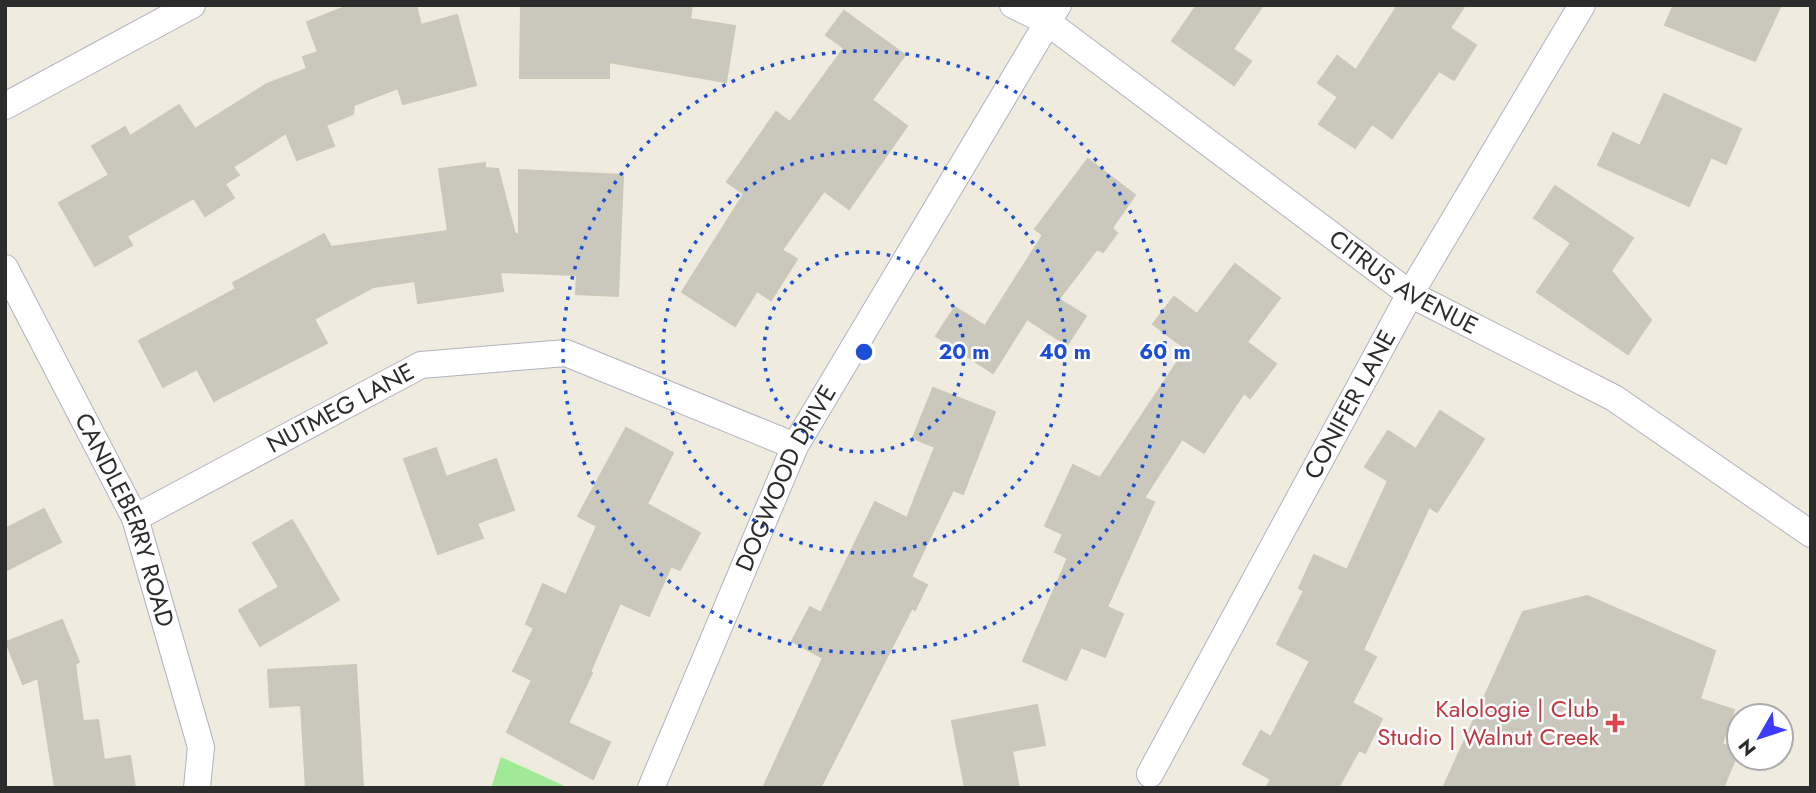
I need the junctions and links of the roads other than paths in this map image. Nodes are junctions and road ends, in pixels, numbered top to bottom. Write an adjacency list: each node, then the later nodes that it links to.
1 (192, 5): 5 (street)
2 (1013, 5): 4 (street, CITRUS AVENUE)
3 (1581, 5): 7 (street, CONIFER LANE)
4 (1052, 13): 7 (street, CITRUS AVENUE); 8 (street, DOGWOOD DRIVE)
5 (5, 106)
6 (5, 268): 9 (street, CANDLEBERRY ROAD)
7 (1410, 294): 10 (street, CITRUS AVENUE); 11 (street, CONIFER LANE)
8 (795, 446): 9 (street, NUTMEG LANE); 13 (street, DOGWOOD DRIVE)
9 (135, 518): 12 (street, CANDLEBERRY ROAD)
10 (1811, 534)
11 (1150, 774)
12 (197, 788)
13 (651, 788)

